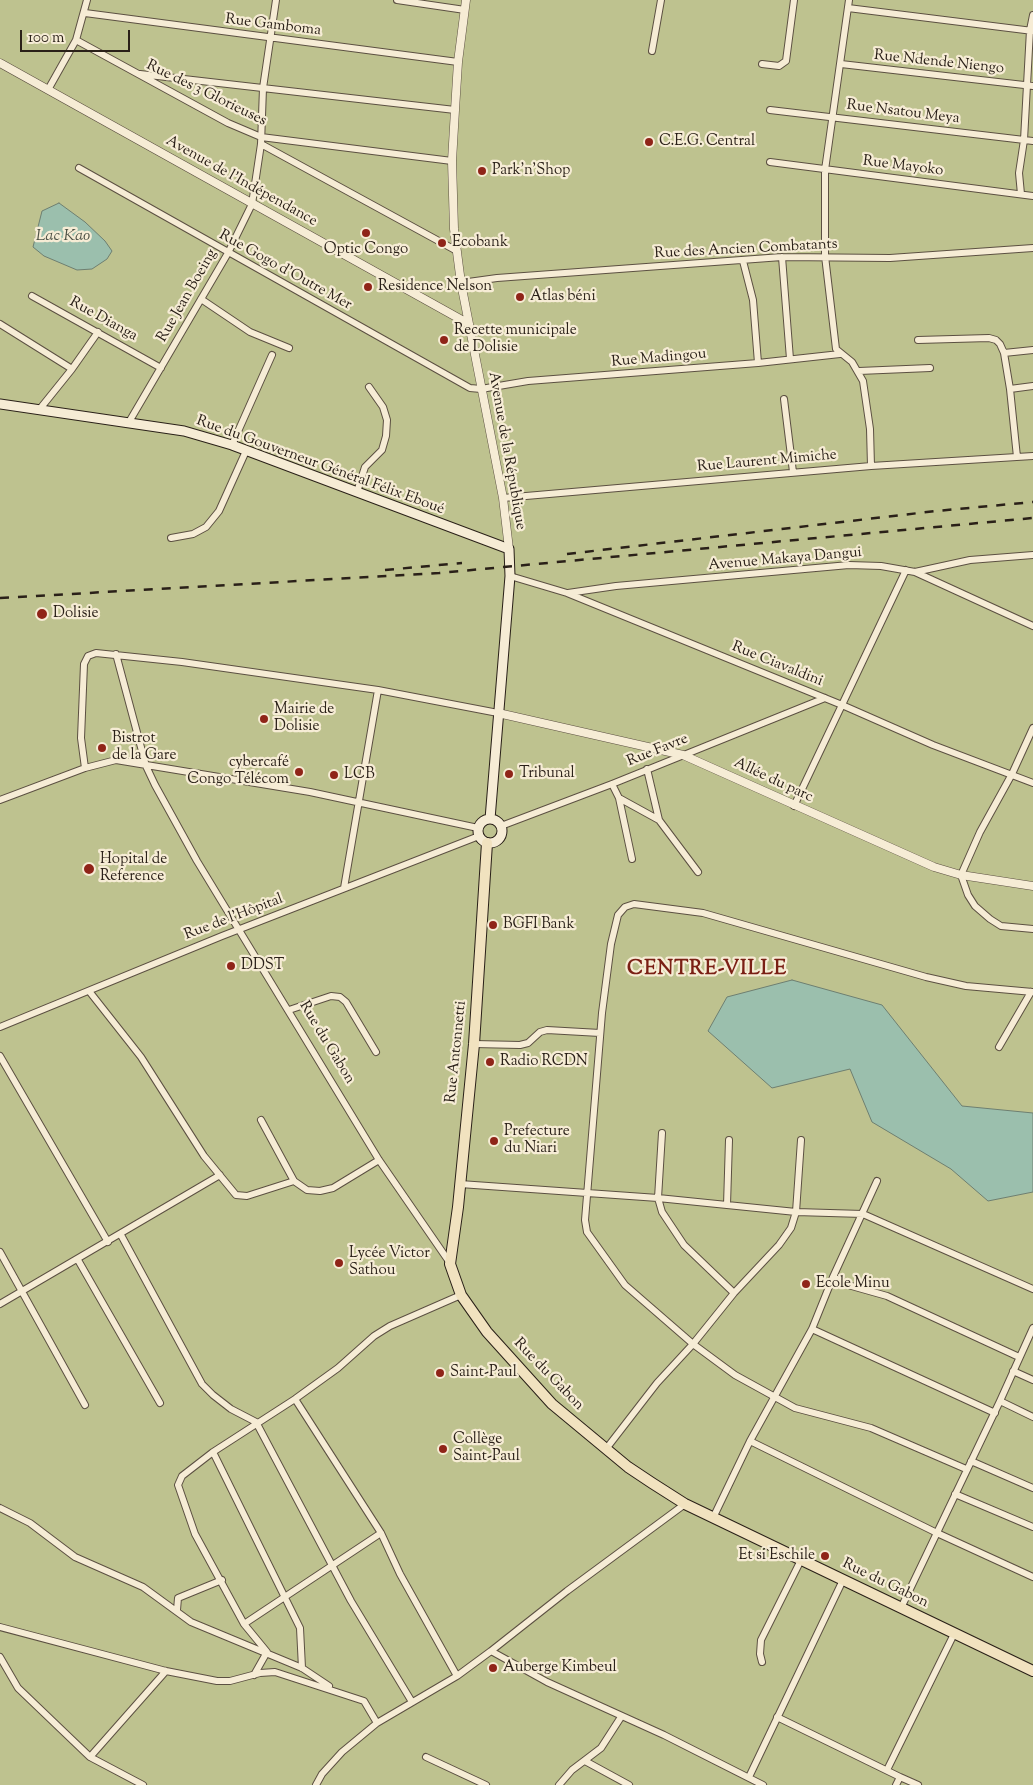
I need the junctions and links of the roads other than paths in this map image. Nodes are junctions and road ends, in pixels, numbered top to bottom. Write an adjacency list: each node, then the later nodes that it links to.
1 (87, 0): 10 (street)
2 (276, 0): 13 (street, Rue Jean Boeing)
3 (397, 0): 9 (street)
4 (466, 0): 9 (street, Avenue de la République)
5 (661, 0): 15 (street)
6 (794, 0): 18 (street)
7 (849, 0): 8 (street)
8 (848, 8): 12 (street); 19 (street)
9 (465, 10): 16 (street, Avenue de la République)
10 (85, 13): 13 (street, Rue Gamboma); 14 (street)
11 (1033, 15): 12 (street)
12 (1031, 31): 21 (street)
13 (271, 38): 16 (street, Rue Gamboma); 23 (street, Rue Jean Boeing)
14 (76, 40): 20 (street, Rue des 3 Glorieuses); 22 (street)
15 (652, 51)
16 (458, 62): 24 (street, Avenue de la République)
17 (0, 63): 22 (street, Avenue de l'Indépendance)
18 (762, 64)
19 (841, 64): 21 (street, Rue Ndende Niengo); 26 (street)
20 (135, 74): 23 (street); 27 (street, Rue des 3 Glorieuses)
21 (1030, 86): 28 (street)
22 (49, 88): 36 (street, Avenue de l'Indépendance)
23 (264, 88): 24 (street); 27 (street, Rue Jean Boeing)
24 (455, 110): 30 (street, Avenue de la République)
25 (770, 110): 26 (street, Rue Nsatou Meya)
26 (834, 117): 28 (street, Rue Nsatou Meya); 33 (street)
27 (261, 140): 30 (street, Rue des 3 Glorieuses); 36 (street, Rue Jean Boeing); 38 (street)
28 (1024, 140): 29 (street, Rue Nsatou Meya); 34 (street)
29 (1033, 141)
30 (452, 161): 38 (street, Avenue de la République)
31 (770, 162): 33 (street, Rue Mayoko)
32 (79, 168): 39 (street, Rue Gogo d'Outre Mer)
33 (825, 170): 34 (street, Rue Mayoko); 40 (street)
34 (1020, 194): 35 (street, Rue Mayoko)
35 (1033, 196)
36 (252, 204): 39 (street, Rue Jean Boeing); 47 (street, Avenue de l'Indépendance)
37 (1033, 248): 40 (street, Rue des Ancien Combatants)
38 (457, 251): 43 (street, Avenue de la République)
39 (228, 253): 45 (street, Rue Jean Boeing); 63 (street, Rue Gogo d'Outre Mer)
40 (825, 256): 41 (street, Rue des Ancien Combatants); 53 (street)
41 (782, 257): 42 (street, Rue des Ancien Combatants); 55 (street)
42 (743, 261): 43 (street, Rue des Ancien Combatants); 56 (street)
43 (461, 283): 47 (street, Avenue de la République)
44 (32, 296): 48 (street, Rue Dianga)
45 (201, 299): 50 (street); 57 (street, Rue Jean Boeing)
46 (0, 324): 59 (street)
47 (469, 324): 63 (street, Avenue de la République)
48 (98, 332): 57 (street, Rue Dianga); 59 (street)
49 (918, 340): 52 (street)
50 (289, 348)
51 (1033, 350): 52 (street)
52 (1004, 353): 64 (street)
53 (840, 354): 55 (street, Rue Madingou); 60 (street)
54 (272, 355): 69 (street)
55 (790, 360): 56 (street, Rue Madingou)
56 (758, 363): 63 (street, Rue Madingou)
57 (161, 368): 68 (street, Rue Jean Boeing)
58 (930, 368): 60 (street)
59 (72, 369): 67 (street)
60 (859, 371): 73 (street)
61 (1033, 386): 64 (street)
62 (369, 387): 75 (street)
63 (481, 389): 76 (street, Avenue de la République)
64 (1010, 389): 72 (street)
65 (784, 399): 74 (street)
66 (0, 404): 67 (main road, Rue du Gouverneur Général Félix Eboué)
67 (39, 410): 68 (main road, Rue du Gouverneur Général Félix Eboué)
68 (130, 422): 69 (main road, Rue du Gouverneur Général Félix Eboué)
69 (232, 445): 70 (main road, Rue du Gouverneur Général Félix Eboué)
70 (246, 452): 75 (main road, Rue du Gouverneur Général Félix Eboué); 77 (street)
71 (1033, 456): 72 (street, Rue Laurent Mimiche)
72 (1017, 457): 73 (street, Rue Laurent Mimiche)
73 (871, 466): 74 (street, Rue Laurent Mimiche)
74 (793, 472): 76 (street, Rue Laurent Mimiche)
75 (357, 492): 78 (main road, Rue du Gouverneur Général Félix Eboué)
76 (503, 498): 78 (street, Avenue de la République)
77 (171, 538)
78 (509, 550): 82 (main road, Avenue de la République)
79 (1033, 555): 81 (street, Avenue Makaya Dangui)
80 (906, 570): 81 (street, Avenue Makaya Dangui); 83 (street, Avenue Makaya Dangui); 88 (street)
81 (915, 572): 84 (street)
82 (510, 576): 83 (street, Rue Ciavaldini); 89 (main road, Avenue de la République)
83 (568, 593): 87 (street, Rue Ciavaldini)
84 (1033, 626)
85 (116, 654): 86 (street); 92 (street, Rue du Gabon); 93 (street)
86 (378, 690): 89 (street); 100 (street)
87 (825, 698): 88 (street, Rue Ciavaldini); 91 (street, Rue Favre)
88 (842, 705): 95 (street, Rue Ciavaldini); 101 (street)
89 (498, 712): 91 (street, Allée du parc); 102 (main road, Avenue de la République)
90 (1033, 728): 95 (street)
91 (682, 754): 94 (street, Rue Favre); 101 (street, Allée du parc)
92 (146, 766): 93 (street); 100 (street); 113 (street, Rue du Gabon)
93 (85, 768): 99 (street)
94 (647, 769): 97 (street, Rue Favre); 103 (street)
95 (1012, 774): 96 (street, Rue Ciavaldini); 109 (street)
96 (1033, 783)
97 (612, 784): 98 (street); 104 (street, Rue Favre)
98 (620, 798): 103 (street); 107 (street)
99 (0, 800)
100 (359, 802): 105 (street); 111 (street)
101 (794, 806): 109 (street, Allée du parc)
102 (490, 819): 104 (main road); 105 (main road)
103 (659, 820): 108 (street)
104 (500, 826): 106 (main road)
105 (478, 832): 106 (main road); 111 (street, Rue de l'Hôpital)
106 (487, 843): 119 (highway, Rue Antonnetti)
107 (632, 859)
108 (698, 872)
109 (962, 875): 110 (street, Allée du parc); 112 (street)
110 (1033, 886)
111 (344, 888): 113 (street, Rue de l'Hôpital)
112 (1033, 929)
113 (240, 930): 114 (street, Rue de l'Hôpital); 116 (street, Rue du Gabon)
114 (89, 991): 117 (street, Rue de l'Hôpital); 128 (street)
115 (1032, 992): 118 (street); 120 (street)
116 (289, 1010): 121 (street); 127 (street, Rue du Gabon)
117 (0, 1027)
118 (600, 1033): 119 (street); 132 (street)
119 (474, 1044): 131 (highway, Rue Antonnetti)
120 (999, 1047)
121 (376, 1052)
122 (0, 1056): 138 (street)
123 (261, 1120): 129 (street)
124 (662, 1133): 133 (street)
125 (729, 1140): 134 (street)
126 (801, 1140): 135 (street)
127 (378, 1160): 129 (street); 141 (street, Rue du Gabon)
128 (220, 1175): 129 (street); 137 (street)
129 (294, 1181)
130 (877, 1181): 136 (street)
131 (460, 1184): 132 (street); 141 (highway, Rue Antonnetti)
132 (589, 1194): 133 (street); 150 (street)
133 (658, 1198): 134 (street); 145 (street)
134 (727, 1205): 135 (street)
135 (796, 1212): 136 (street); 145 (street)
136 (863, 1214): 142 (street); 143 (street)
137 (121, 1234): 138 (street); 161 (street)
138 (108, 1242): 140 (street)
139 (0, 1252): 144 (street)
140 (78, 1260): 144 (street); 157 (street)
141 (450, 1264): 146 (highway, Rue du Gabon)
142 (833, 1277): 149 (street); 151 (street)
143 (1033, 1289)
144 (23, 1291): 147 (street); 158 (street)
145 (734, 1293): 150 (street)
146 (461, 1295): 155 (street); 163 (highway, Rue du Gabon)
147 (0, 1304)
148 (1033, 1328): 151 (street)
149 (812, 1329): 154 (street); 159 (street)
150 (693, 1344): 154 (street); 163 (street)
151 (1019, 1357): 152 (street)
152 (1013, 1371): 153 (street); 156 (street)
153 (1033, 1380)
154 (775, 1398): 162 (street); 166 (street)
155 (295, 1399): 161 (street); 173 (street)
156 (1000, 1401): 159 (street); 160 (street)
157 (160, 1403)
158 (86, 1405)
159 (995, 1413): 165 (street)
160 (1033, 1417)
161 (256, 1422): 164 (street); 176 (street)
162 (750, 1441): 171 (street); 174 (street)
163 (606, 1448): 169 (highway, Rue du Gabon)
164 (212, 1452): 178 (street); 180 (street)
165 (971, 1461): 166 (street); 167 (street)
166 (966, 1469): 168 (street)
167 (1033, 1488)
168 (955, 1494): 172 (street); 174 (street)
169 (685, 1504): 171 (highway, Rue du Gabon); 187 (street)
170 (0, 1508): 182 (street)
171 (713, 1518): 175 (highway, Rue du Gabon)
172 (1033, 1527)
173 (381, 1533): 176 (street); 194 (street)
174 (937, 1533): 177 (street); 181 (street)
175 (801, 1560): 179 (highway, Rue du Gabon); 189 (street)
176 (333, 1565): 180 (street); 196 (street)
177 (1033, 1577)
178 (222, 1580): 182 (street); 183 (street)
179 (843, 1580): 181 (highway, Rue du Gabon); 198 (street)
180 (285, 1597): 183 (street); 190 (street)
181 (901, 1608): 185 (highway, Rue du Gabon)
182 (177, 1610): 186 (street)
183 (244, 1624): 186 (street)
184 (0, 1627): 191 (street)
185 (954, 1634): 192 (highway, Rue du Gabon); 203 (street)
186 (266, 1652): 190 (street); 193 (street)
187 (491, 1652): 194 (street); 197 (street)
188 (0, 1657): 200 (street)
189 (762, 1662)
190 (302, 1668): 195 (street)
191 (166, 1671): 193 (street); 200 (street)
192 (1033, 1671)
193 (254, 1675): 195 (street)
194 (457, 1676): 196 (street)
195 (335, 1690): 199 (street)
196 (412, 1702): 199 (street)
197 (621, 1717): 202 (street); 205 (street)
198 (777, 1717): 203 (street); 205 (street)
199 (377, 1723): 207 (street)
200 (90, 1757): 206 (street)
201 (426, 1757): 208 (street)
202 (585, 1761): 209 (street); 210 (street)
203 (887, 1770): 204 (street)
204 (900, 1776): 212 (street); 213 (street)
205 (749, 1777): 211 (street)
206 (143, 1785)
207 (316, 1785)
208 (486, 1785)
209 (559, 1785)
210 (629, 1785)
211 (762, 1785)
212 (896, 1785)
213 (918, 1785)

